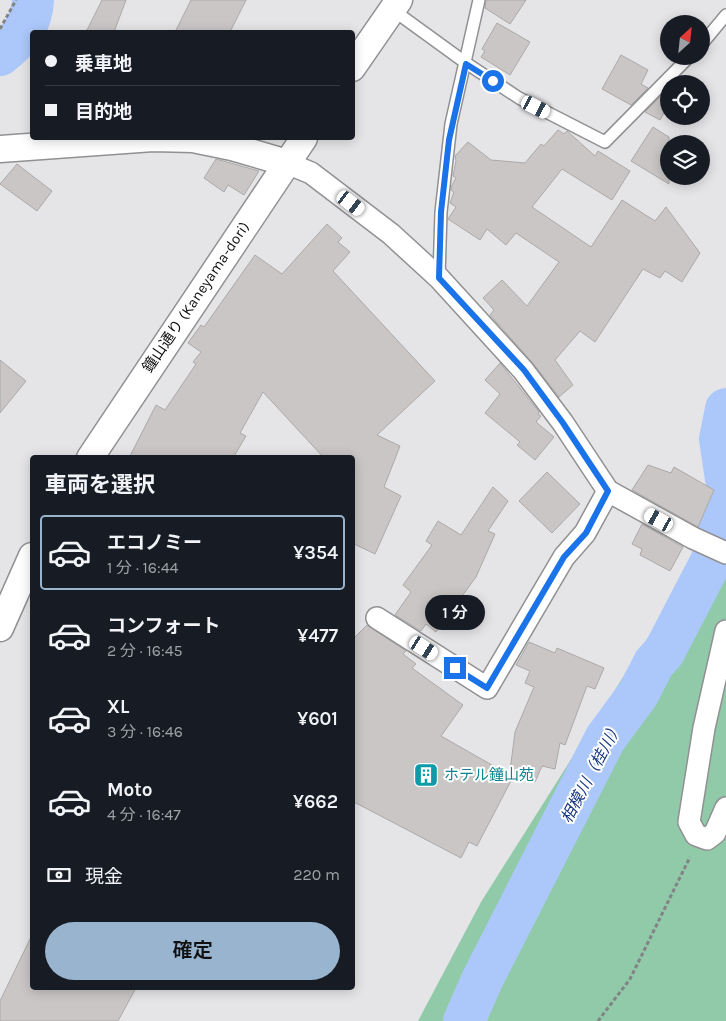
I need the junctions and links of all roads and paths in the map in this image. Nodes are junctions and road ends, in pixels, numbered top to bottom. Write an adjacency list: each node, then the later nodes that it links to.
1 (16, 0): 5 (path)
2 (479, 0): 8 (lane)
3 (396, 5): 7 (street); 8 (lane)
4 (726, 15): 6 (lane)
5 (0, 29)
6 (710, 35)
7 (355, 64)
8 (466, 64): 9 (lane); 15 (lane)
9 (681, 65)
10 (125, 140): 13 (street)
11 (197, 140): 14 (street)
12 (303, 140): 14 (street, 鐘山通り (Kaneyama-dori))
13 (0, 149)
14 (287, 163): 15 (street); 16 (street, 鐘山通り (Kaneyama-dori))
15 (439, 278): 17 (street)
16 (92, 455)
17 (608, 491): 18 (street); 20 (street)
18 (726, 553)
19 (30, 560): 21 (street)
20 (377, 618)
21 (0, 628)
22 (726, 632): 24 (street)
23 (726, 808): 24 (street)
24 (696, 835): 25 (path)
25 (598, 1021)

